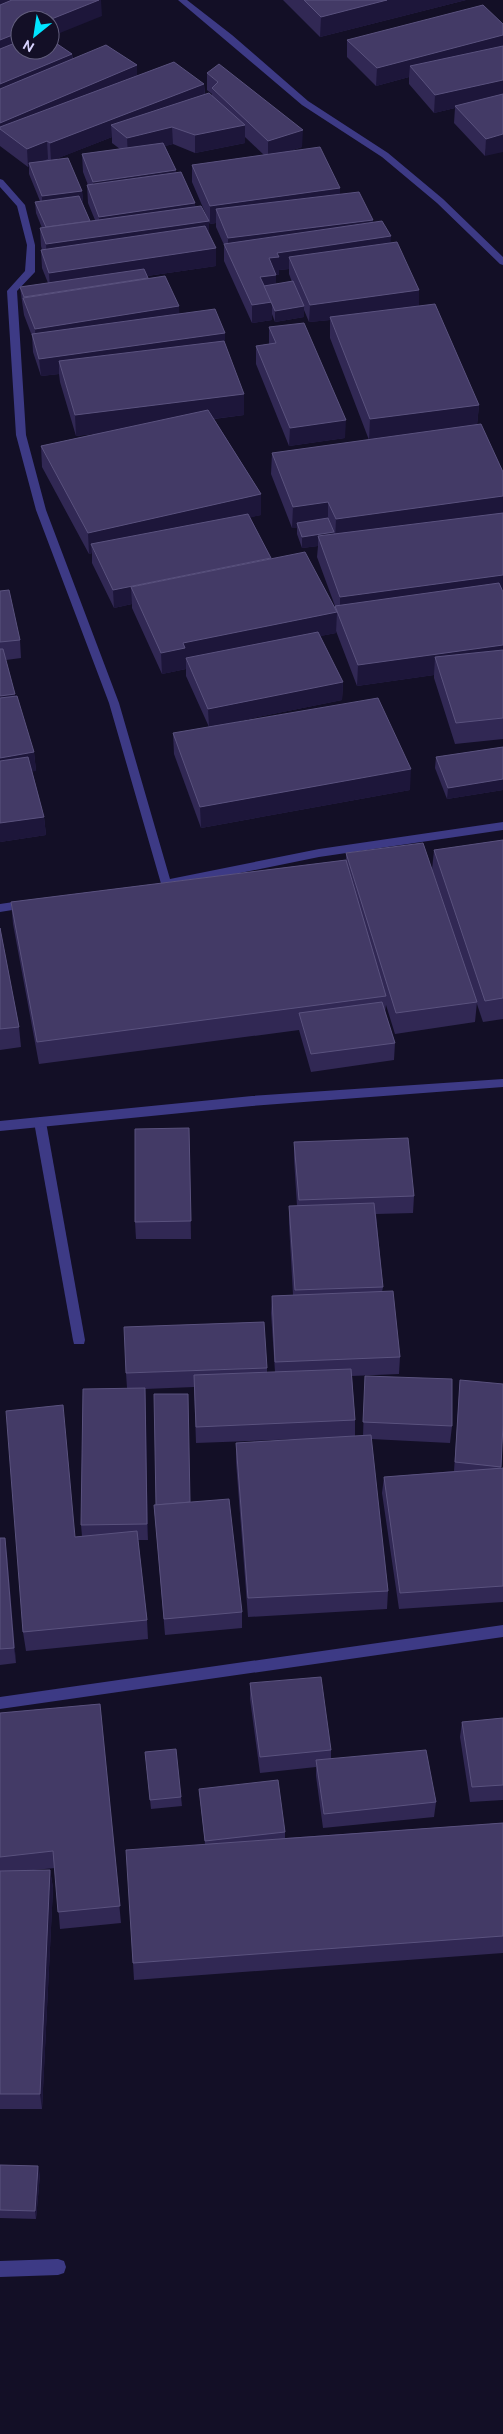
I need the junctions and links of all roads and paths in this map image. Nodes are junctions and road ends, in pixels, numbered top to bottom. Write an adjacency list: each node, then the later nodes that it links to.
1 (182, 0): 3 (street)
2 (0, 182): 4 (street)
3 (503, 262)
4 (12, 291): 5 (street); 6 (street)
5 (0, 294)
6 (503, 826)
7 (39, 902): 8 (street)
8 (0, 908)
9 (503, 1083): 10 (street)
10 (40, 1122): 11 (street); 12 (street)
11 (0, 1126)
12 (79, 1340)
13 (503, 1631): 14 (street)
14 (0, 1704)
15 (58, 2267): 16 (street)
16 (0, 2269)

